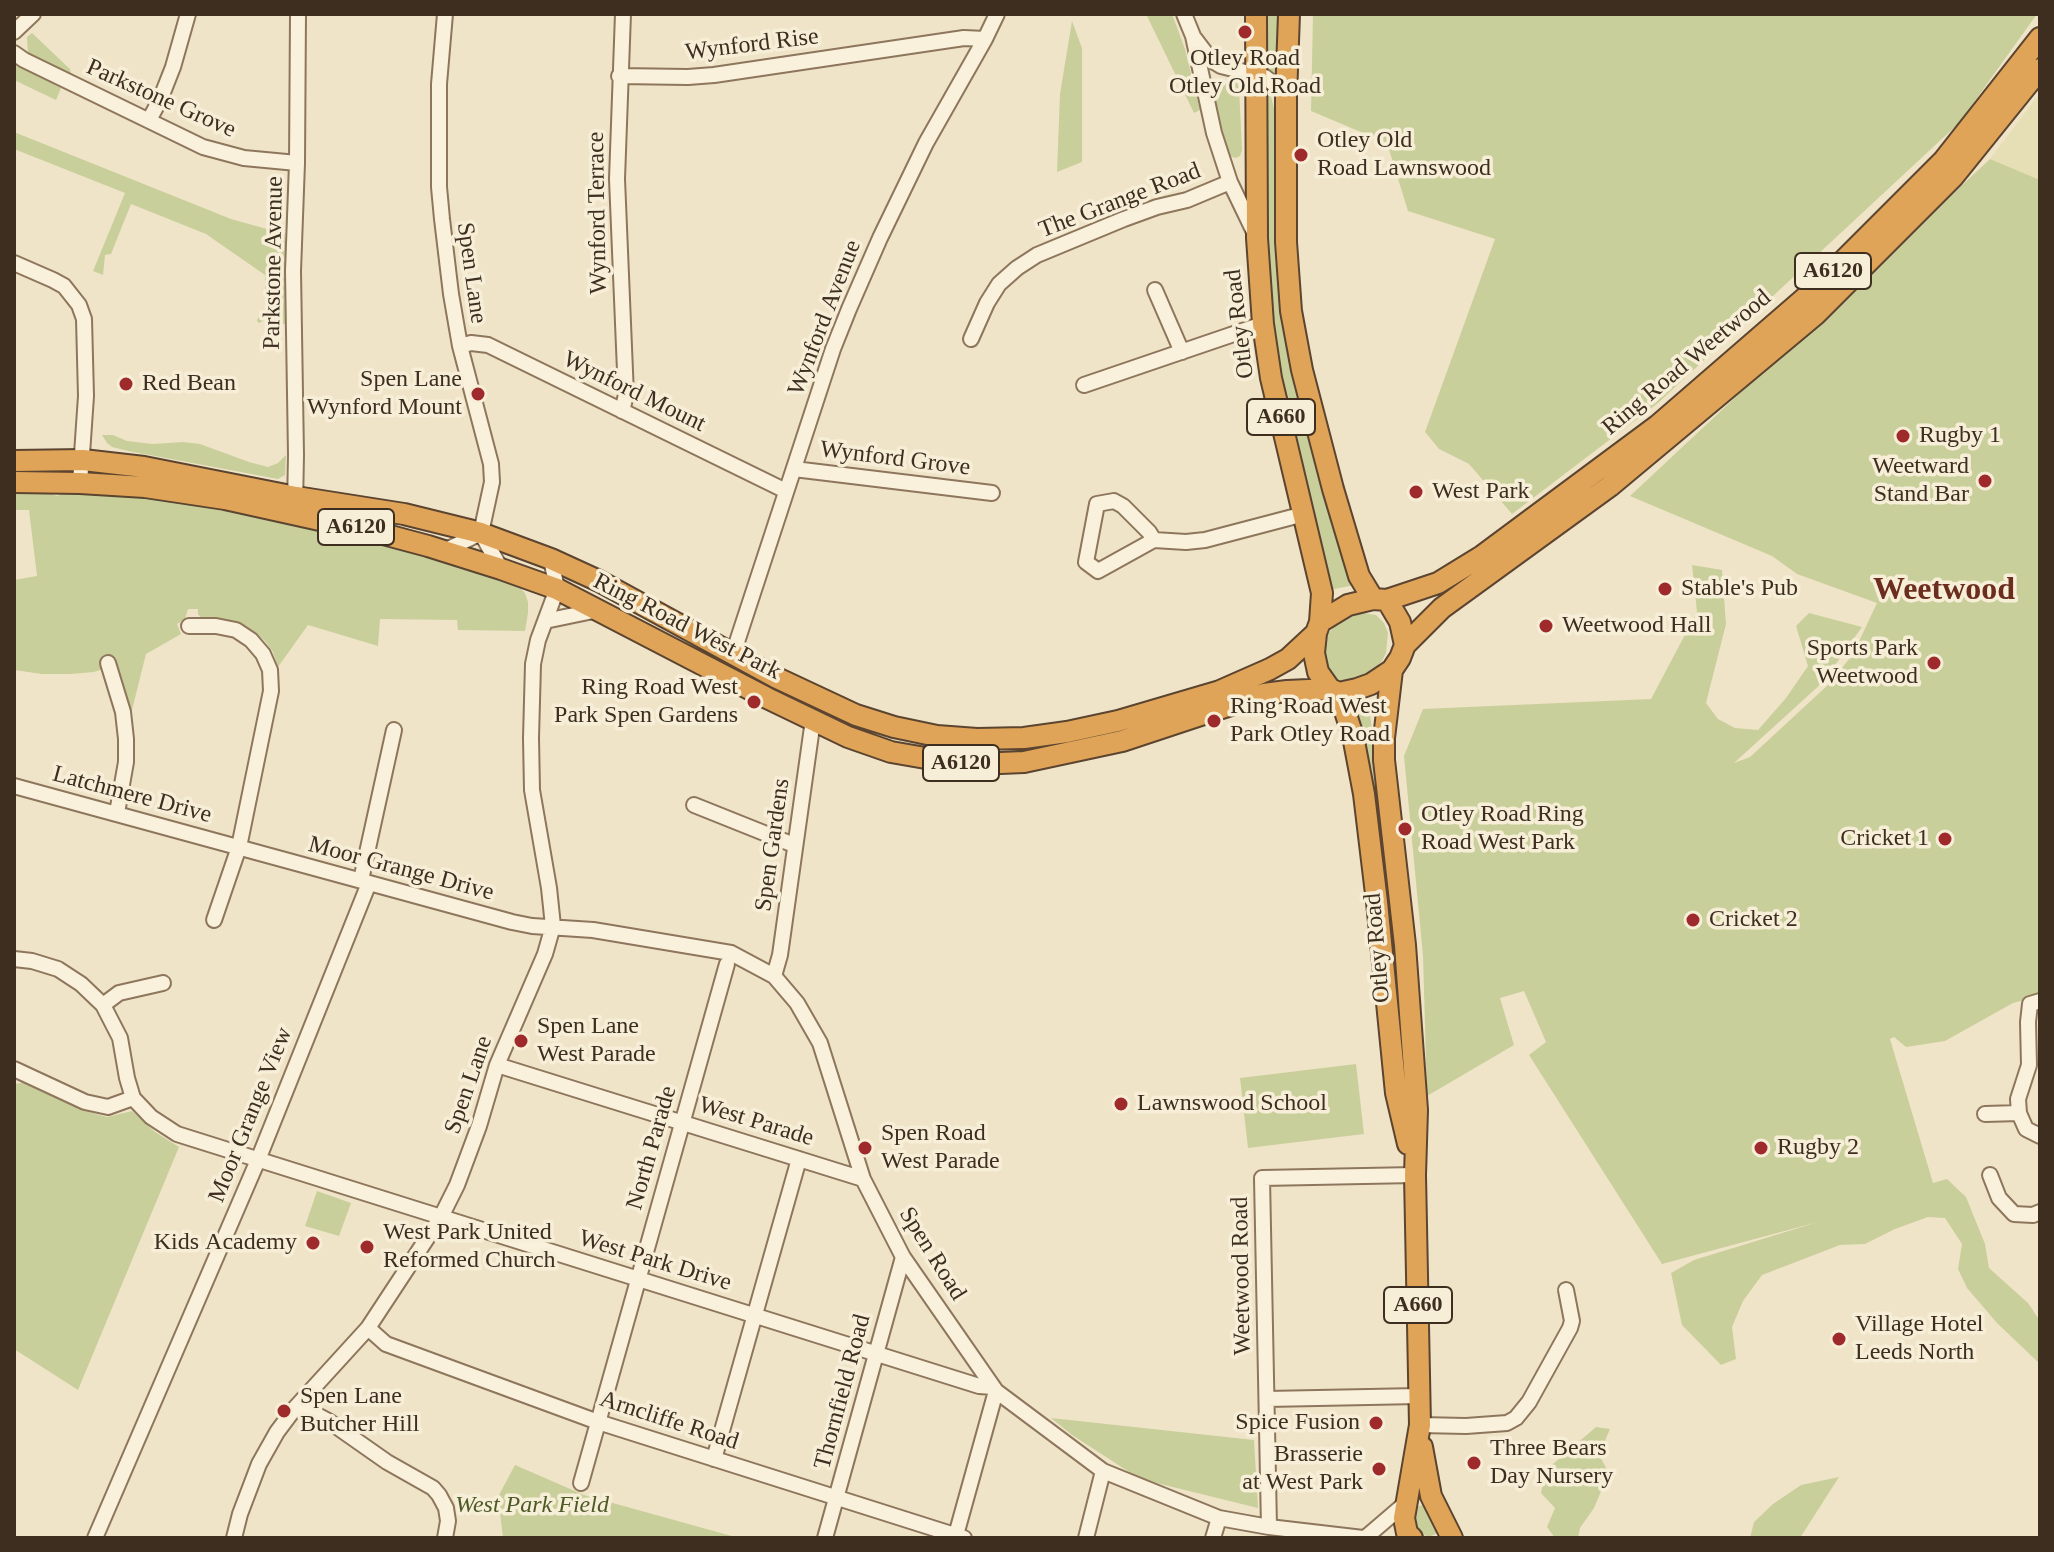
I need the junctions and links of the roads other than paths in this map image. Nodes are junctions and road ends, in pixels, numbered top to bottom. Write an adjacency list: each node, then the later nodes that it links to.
1 (33, 14): 10 (street)
2 (188, 14): 20 (street)
3 (298, 14): 21 (street, Parkstone Avenue)
4 (445, 14): 28 (street, Spen Lane)
5 (623, 14): 17 (street, Wynford Terrace)
6 (997, 14): 13 (street, Wynford Avenue)
7 (1184, 14): 11 (street)
8 (1256, 14): 16 (highway, Otley Road / A660)
9 (1289, 14): 18 (highway, A660)
10 (14, 32)
11 (1193, 36): 16 (street); 19 (street)
12 (2040, 38): 48 (highway, Ring Road Weetwood / A6120)
13 (985, 39): 17 (street, Wynford Rise); 34 (street, Wynford Avenue)
14 (14, 53): 20 (street, Parkstone Grove)
15 (2040, 69): 53 (highway, Ring Road Weetwood / A6120)
16 (1246, 72): 18 (street); 19 (street); 23 (highway, Otley Road / A660)
17 (619, 76): 31 (street, Wynford Terrace)
18 (1286, 97): 48 (highway, A660)
19 (1206, 98): 22 (street)
20 (149, 120): 21 (street, Parkstone Grove)
21 (297, 163): 39 (street, Parkstone Avenue)
22 (1230, 182): 23 (street); 27 (street, The Grange Road)
23 (1257, 238): 26 (highway, Otley Road / A660)
24 (14, 263): 32 (street)
25 (1155, 290): 29 (street)
26 (1263, 324): 29 (street); 40 (highway, Otley Road / A660)
27 (971, 339)
28 (460, 346): 31 (street, Wynford Mount); 41 (street, Spen Lane)
29 (1182, 352): 30 (street)
30 (1084, 385)
31 (622, 411): 37 (street, Wynford Mount)
32 (83, 460): 33 (highway, Ring Road West Park / A6120); 36 (street); 39 (highway, Ring Road West Park / A6120)
33 (14, 461)
34 (794, 469): 37 (street, Wynford Avenue); 38 (street, Wynford Grove)
35 (14, 482): 36 (highway, Ring Road West Park / A6120)
36 (80, 483): 39 (highway, Ring Road West Park / A6120)
37 (786, 491): 54 (street, Wynford Avenue)
38 (992, 493)
39 (295, 505): 41 (highway, Ring Road West Park / A6120); 43 (highway, Ring Road West Park / A6120)
40 (1304, 514): 42 (street); 52 (highway, Otley Road / A660)
41 (481, 533): 43 (street); 44 (highway, Ring Road West Park / A6120); 45 (street)
42 (1154, 540): 42 (street)
43 (444, 551): 45 (highway, Ring Road West Park / A6120)
44 (551, 559): 46 (highway, Ring Road West Park / A6120); 47 (street)
45 (501, 569): 47 (highway, Ring Road West Park / A6120)
46 (590, 577): 47 (street); 54 (highway, Ring Road West Park / A6120)
47 (557, 589): 49 (highway, Ring Road West Park / A6120); 50 (street, Spen Lane)
48 (1380, 599): 52 (highway, A6120); 53 (highway)
49 (598, 610): 50 (street); 58 (highway, Ring Road West Park / A6120)
50 (545, 621): 67 (street, Spen Lane)
51 (189, 626): 64 (street)
52 (1318, 628): 54 (highway, Ring Road West Park / A6120); 57 (highway)
53 (1405, 645): 56 (highway, A6120)
54 (733, 654)
55 (108, 663): 62 (street)
56 (1392, 670): 57 (highway, A6120); 83 (highway, Otley Road / A660)
57 (1334, 691): 58 (highway, Ring Road West Park / A6120); 83 (highway, Otley Road / A660)
58 (813, 720): 63 (street, Spen Gardens)
59 (394, 730): 65 (street, Moor Grange View)
60 (14, 786): 62 (street, Latchmere Drive)
61 (694, 805): 63 (street)
62 (117, 813): 64 (street, Latchmere Drive)
63 (794, 845): 70 (street, Spen Gardens)
64 (239, 847): 65 (street, Moor Grange Drive); 66 (street)
65 (365, 882): 67 (street, Moor Grange Drive); 82 (street, Moor Grange View)
66 (214, 920)
67 (553, 926): 70 (street, Spen Road); 74 (street, Spen Lane)
68 (14, 959): 73 (street)
69 (727, 964): 79 (street, North Parade)
70 (774, 976): 85 (street, Spen Road)
71 (163, 983): 73 (street)
72 (2040, 1001): 77 (street)
73 (103, 1005): 76 (street)
74 (497, 1065): 79 (street, West Parade); 87 (street, Spen Lane)
75 (14, 1069): 76 (street)
76 (133, 1098): 82 (street, West Park Drive)
77 (2019, 1113): 78 (street); 80 (street)
78 (1985, 1114)
79 (682, 1122): 81 (street, West Parade); 89 (street, North Parade)
80 (2040, 1136)
81 (799, 1159): 85 (street, West Parade); 91 (street)
82 (258, 1160): 87 (street, West Park Drive); 110 (street, Moor Grange View)
83 (1415, 1175): 95 (highway, Otley Road / A660); 96 (street, Weetwood Road)
84 (1990, 1175): 86 (street)
85 (863, 1179): 88 (street, Spen Road)
86 (2040, 1212)
87 (441, 1217): 89 (street, West Park Drive); 92 (street, Spen Lane)
88 (903, 1257): 93 (street, Thornfield Road); 94 (street, Spen Road)
89 (638, 1279): 91 (street, West Park Drive); 98 (street, North Parade)
90 (1566, 1290): 99 (street)
91 (755, 1316): 93 (street, West Park Drive); 100 (street)
92 (368, 1328): 97 (street, Spen Lane); 98 (street, Arncliffe Road)
93 (876, 1354): 94 (street, West Park Drive); 104 (street, Thornfield Road)
94 (994, 1394): 101 (street, Spen Road); 109 (street)
95 (1419, 1396): 96 (street); 99 (highway, Otley Road / A660)
96 (1267, 1399): 107 (street, Weetwood Road)
97 (298, 1405): 111 (street, Spen Lane); 112 (street)
98 (598, 1422): 100 (street, Arncliffe Road); 102 (street, North Parade)
99 (1420, 1430): 103 (highway, Otley Road / A660); 105 (highway, Otley Road / A660)
100 (714, 1459): 104 (street, Arncliffe Road)
101 (1103, 1471): 106 (street, Spen Road); 114 (street)
102 (581, 1483)
103 (1431, 1496): 105 (highway); 108 (highway, Otley Road / A660)
104 (836, 1498): 109 (street, Arncliffe Road); 113 (street, Thornfield Road)
105 (1407, 1502): 116 (street, Spen Road); 117 (highway, Otley Road / A660)
106 (1219, 1518): 107 (street, Spen Road); 115 (street)
107 (1269, 1527): 116 (street, Spen Road)
108 (1447, 1535)
109 (960, 1537)
110 (95, 1538)
111 (234, 1538)
112 (445, 1538)
113 (825, 1538)
114 (1086, 1538)
115 (1213, 1538)
116 (1364, 1538)
117 (1412, 1538)

